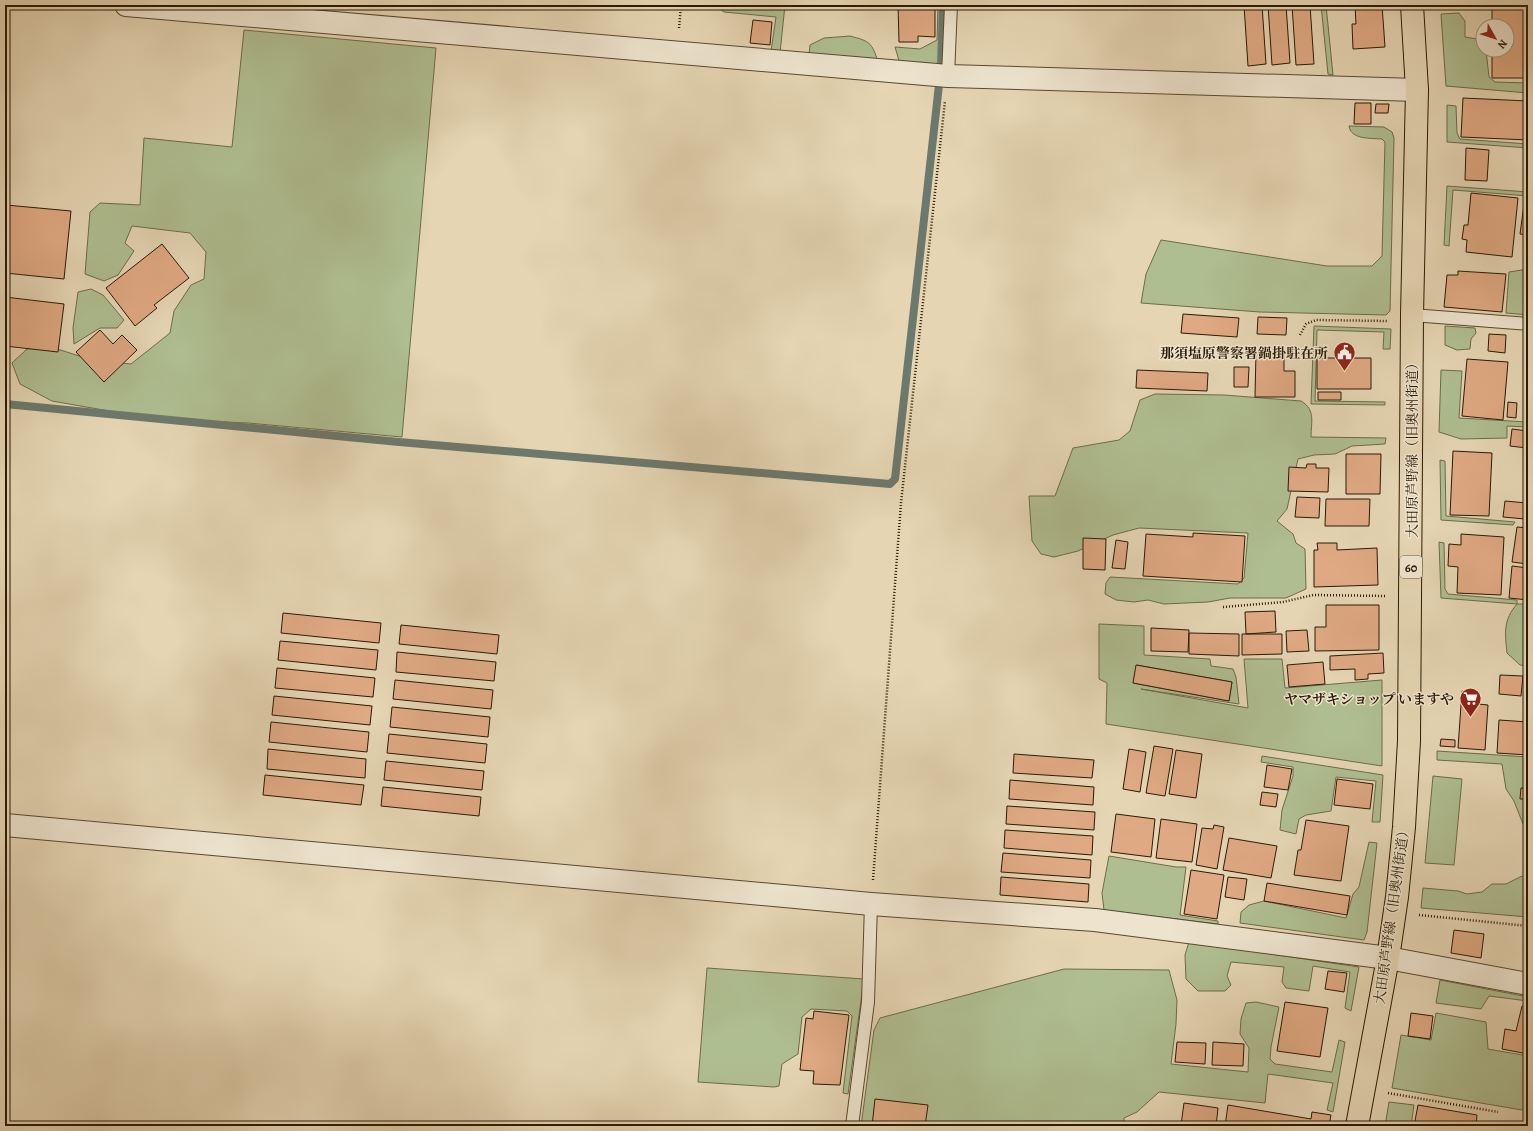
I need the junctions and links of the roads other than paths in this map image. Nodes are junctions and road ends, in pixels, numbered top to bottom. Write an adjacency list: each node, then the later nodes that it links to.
1 (126, 5): 4 (street)
2 (950, 5): 4 (lane)
3 (1412, 5): 5 (main road, 大田原芦野線（旧奥州街道） / 60)
4 (948, 76): 5 (street)
5 (1417, 90): 6 (main road, 大田原芦野線（旧奥州街道） / 60)
6 (1412, 318): 7 (lane); 10 (main road, 大田原芦野線（旧奥州街道） / 60)
7 (1528, 324)
8 (5, 825): 9 (street)
9 (871, 904): 10 (street); 12 (lane)
10 (1388, 958): 11 (street); 13 (main road, 大田原芦野線（旧奥州街道） / 60)
11 (1528, 984)
12 (852, 1126)
13 (1357, 1126)

